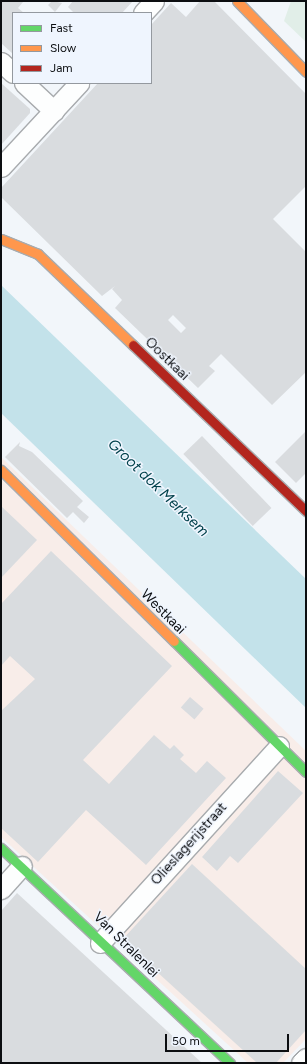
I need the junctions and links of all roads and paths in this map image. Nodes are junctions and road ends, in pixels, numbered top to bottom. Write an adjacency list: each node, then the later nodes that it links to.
1 (154, 1): 3 (street)
2 (237, 1): 6 (street)
3 (144, 12)
4 (1, 62): 5 (street)
5 (12, 72)
6 (306, 72)
7 (25, 84): 9 (street)
8 (78, 84): 9 (street)
9 (54, 110): 10 (street)
10 (1, 168)
11 (1, 238): 13 (street, Oostkaai)
12 (1, 470): 14 (street, Westkaai)
13 (306, 511)
14 (279, 746): 15 (street, Westkaai); 19 (street, Olieslagerijstraat)
15 (306, 772)
16 (1, 848): 17 (street, Van Stralenlei)
17 (22, 866): 18 (street); 19 (street, Van Stralenlei)
18 (1, 889)
19 (100, 943): 21 (street, Van Stralenlei)
20 (306, 1058): 22 (street)
21 (230, 1063)
22 (301, 1063)

